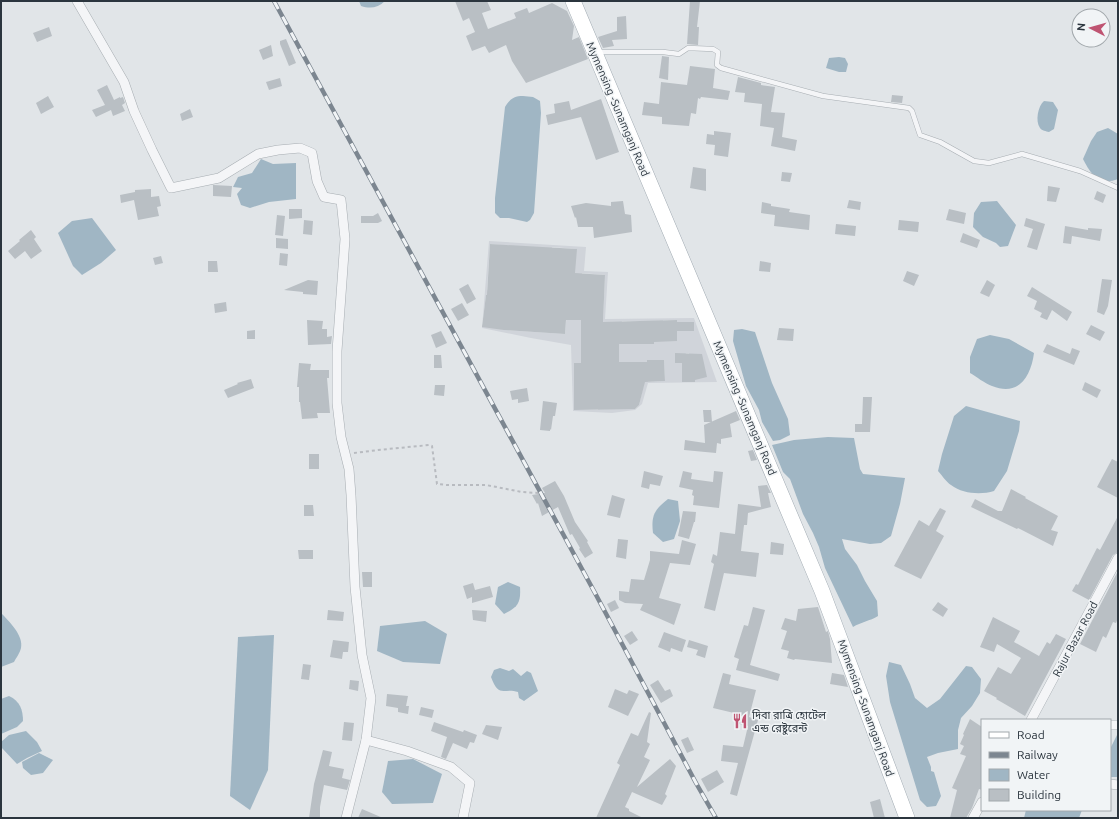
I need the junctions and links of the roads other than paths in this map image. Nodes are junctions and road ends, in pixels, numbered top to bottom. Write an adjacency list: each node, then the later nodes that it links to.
1 (77, 1): 7 (street)
2 (572, 1): 3 (main road, Mymensing -Sunamganj Road)
3 (594, 52): 4 (lane); 11 (main road, Mymensing -Sunamganj Road)
4 (1118, 188)
5 (1118, 558): 6 (street, Rajur Bazar Road)
6 (1032, 719)
7 (366, 740): 9 (street); 10 (street)
8 (981, 804): 12 (street)
9 (346, 818)
10 (463, 818)
11 (907, 818)
12 (973, 818)

